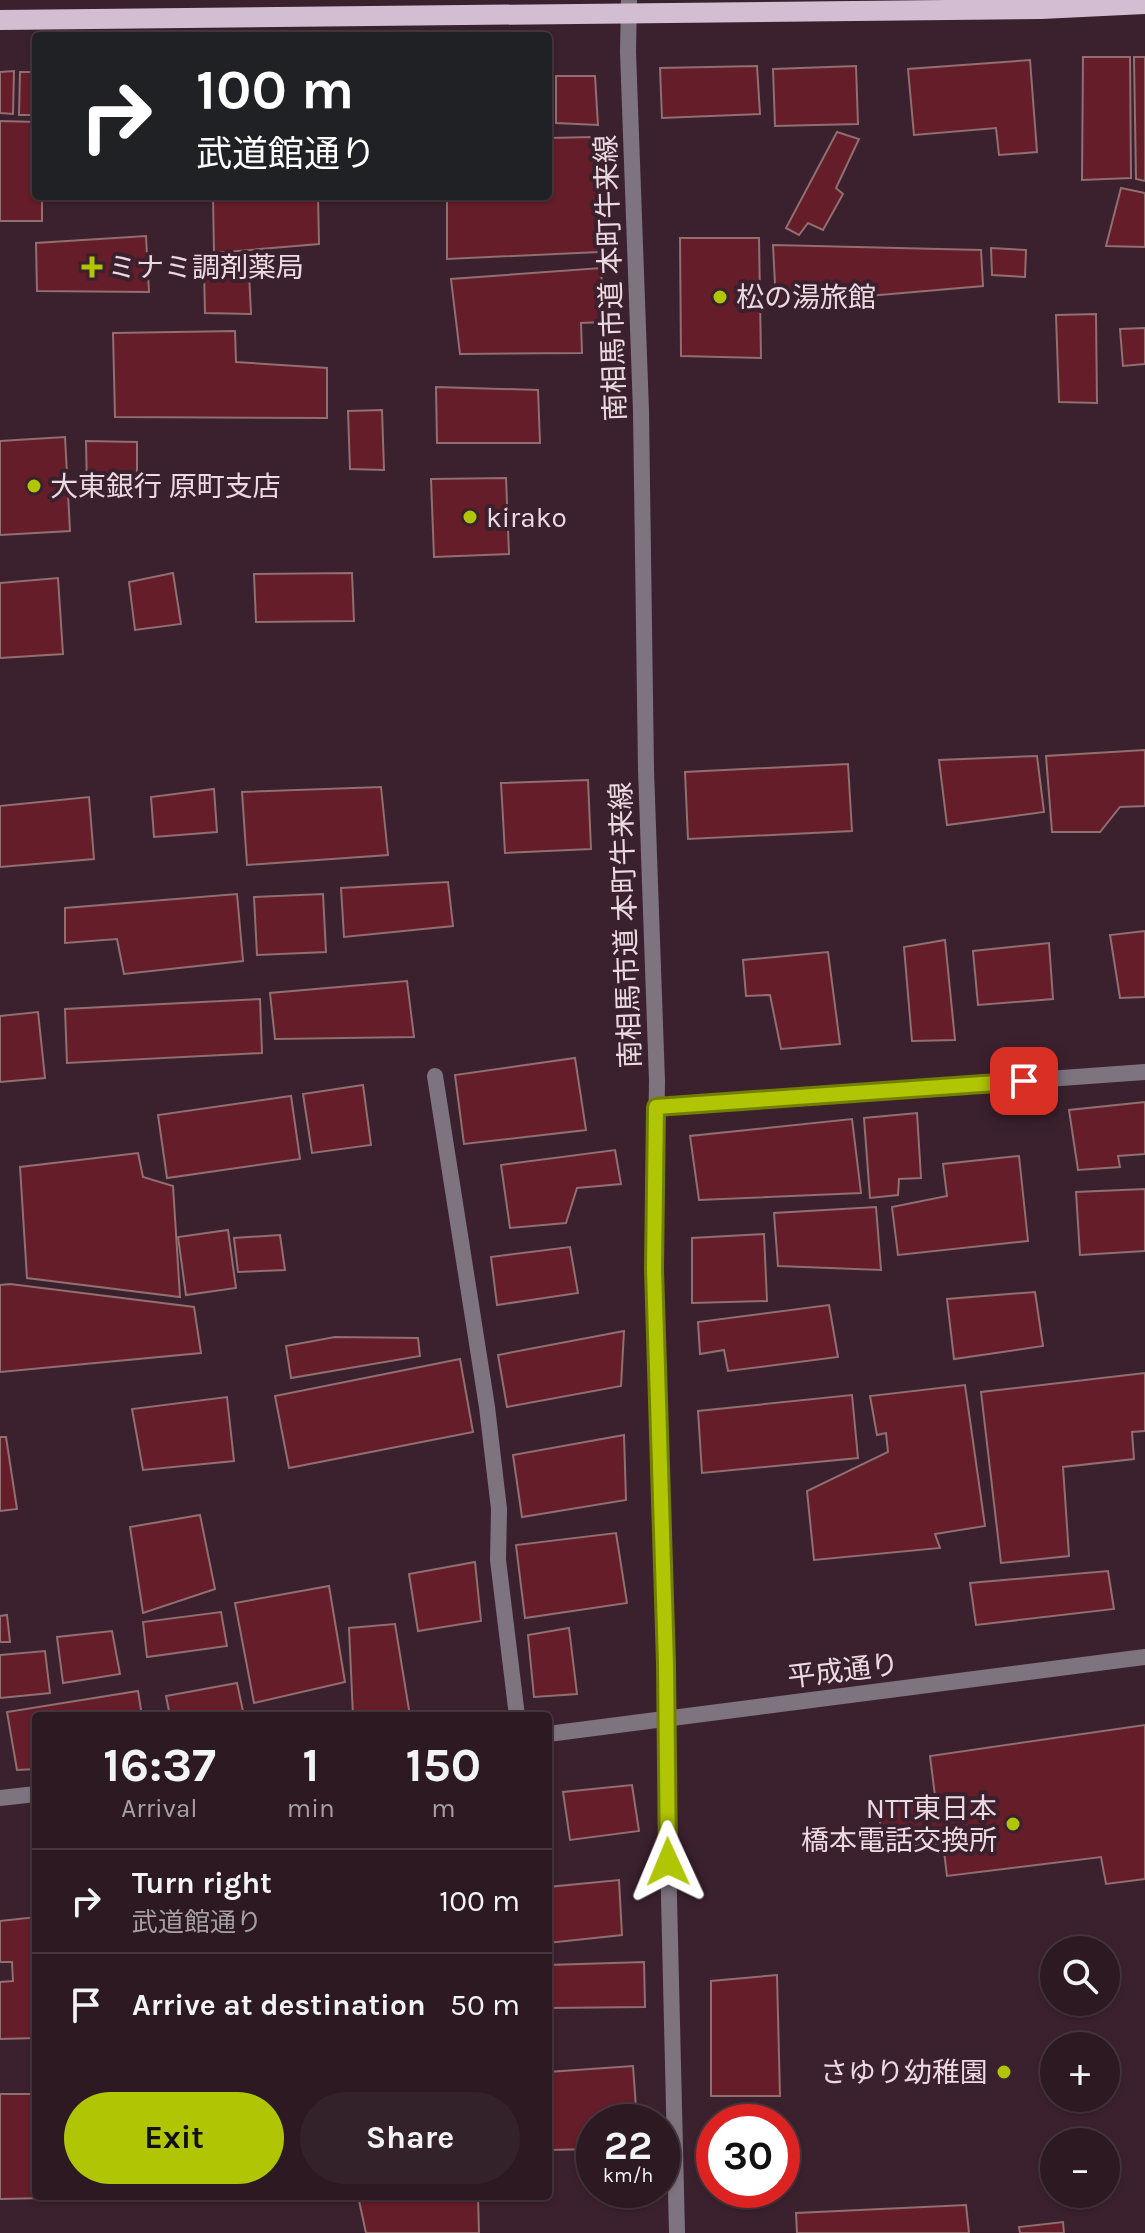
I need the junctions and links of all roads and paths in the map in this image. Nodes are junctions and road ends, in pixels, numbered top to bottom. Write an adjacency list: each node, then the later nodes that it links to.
1 (1145, 4): 2 (main road)
2 (629, 6): 3 (main road); 6 (street, 南相馬市道 本町牛来線)
3 (0, 20)
4 (1145, 1072): 6 (street)
5 (435, 1076): 8 (street)
6 (656, 1107): 9 (street, 南相馬市道 本町牛来線)
7 (1145, 1657): 9 (street, 平成通り)
8 (517, 1712)
9 (666, 1719): 10 (street, 平成通り); 13 (street, 南相馬市道 本町牛来線)
10 (552, 1733)
11 (32, 1794): 12 (street)
12 (0, 1798)
13 (677, 2233)

